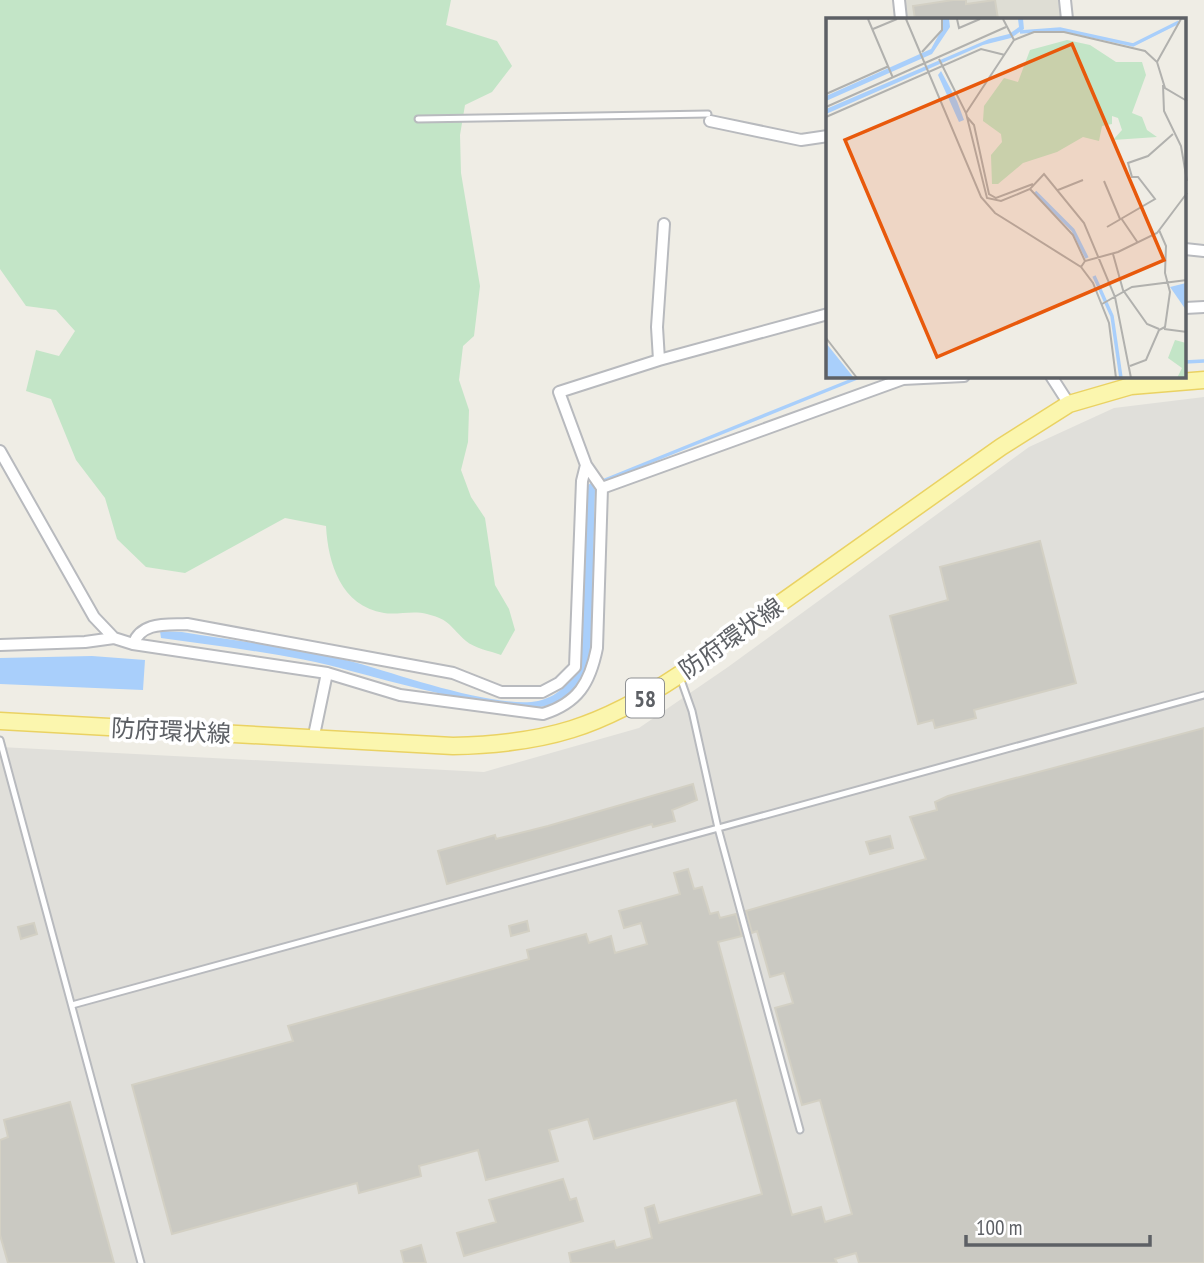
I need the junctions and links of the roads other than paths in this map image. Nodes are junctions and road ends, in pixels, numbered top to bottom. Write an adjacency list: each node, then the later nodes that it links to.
1 (899, 0): 3 (street)
2 (1065, 0): 4 (street)
3 (901, 18)
4 (1067, 18)
5 (709, 117): 6 (lane); 7 (street)
6 (418, 119)
7 (826, 136)
8 (664, 224): 14 (street)
9 (1186, 249): 10 (street)
10 (1204, 251)
11 (1204, 307): 12 (street)
12 (1186, 308)
13 (826, 315): 14 (street)
14 (659, 360): 20 (street)
15 (923, 378): 21 (street)
16 (1052, 378): 18 (street)
17 (1204, 380): 18 (main road, 防府環状線 / 58)
18 (1069, 404): 26 (main road, 防府環状線 / 58)
19 (0, 451): 22 (street)
20 (586, 465): 21 (street); 23 (street)
21 (602, 488): 25 (street)
22 (114, 638): 23 (street); 24 (street)
23 (133, 644): 25 (street)
24 (0, 645)
25 (327, 673): 30 (street)
26 (679, 676): 30 (main road, 防府環状線 / 58); 31 (lane)
27 (1204, 695): 31 (lane)
28 (0, 721): 30 (main road, 防府環状線 / 58)
29 (0, 740): 32 (lane)
30 (313, 740)
31 (718, 828): 32 (lane); 33 (lane)
32 (72, 1005): 34 (lane)
33 (800, 1130)
34 (141, 1263)

